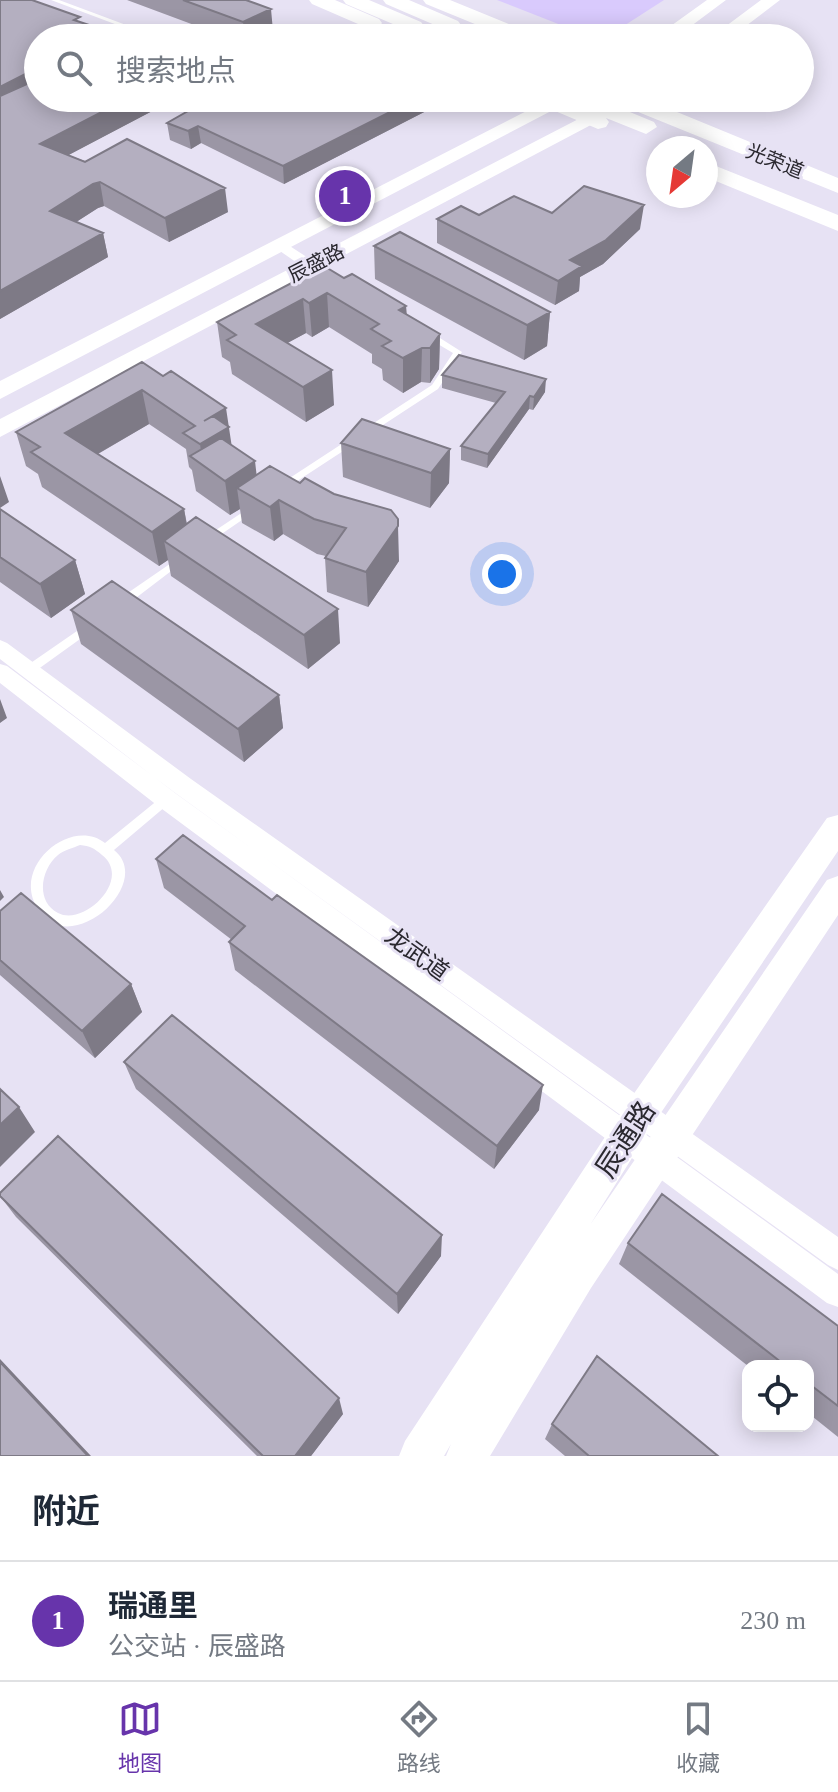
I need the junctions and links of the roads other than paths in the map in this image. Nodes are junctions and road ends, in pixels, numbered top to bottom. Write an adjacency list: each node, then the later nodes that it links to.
1 (54, 0): 8 (lane)
2 (319, 0): 9 (main road)
3 (353, 0): 10 (main road)
4 (393, 0): 11 (main road)
5 (433, 0): 12 (main road)
6 (718, 0): 13 (main road)
7 (772, 0): 14 (main road)
8 (120, 24)
9 (374, 24)
10 (409, 24)
11 (449, 24)
12 (492, 24)
13 (683, 24)
14 (739, 24)
15 (536, 112): 30 (main road, 辰盛路)
16 (581, 112): 21 (main road)
17 (597, 112): 22 (main road)
18 (608, 112): 21 (main road, 辰盛路)
19 (658, 112): 27 (main road, 光荣道)
20 (707, 112): 25 (main road)
21 (594, 120): 23 (main road); 31 (main road, 辰盛路)
22 (663, 136)
23 (646, 143)
24 (718, 157): 28 (main road, 光荣道)
25 (838, 166)
26 (718, 174): 29 (main road)
27 (838, 186)
28 (838, 207)
29 (838, 224)
30 (282, 246): 31 (street); 33 (main road, 辰盛路)
31 (318, 270): 34 (main road, 辰盛路)
32 (418, 328): 35 (lane)
33 (0, 391)
34 (0, 429)
35 (274, 493)
36 (262, 502): 37 (lane)
37 (201, 544)
38 (189, 553): 39 (lane)
39 (115, 607)
40 (103, 616): 42 (lane)
41 (0, 648): 42 (street)
42 (14, 675): 43 (street)
43 (175, 792): 45 (lane); 47 (street)
44 (838, 827): 47 (street, 辰通路)
45 (107, 849): 45 (lane)
46 (838, 889): 48 (street, 辰通路)
47 (633, 1126): 48 (street); 51 (street, 辰通路)
48 (664, 1148): 49 (street); 50 (street); 52 (street, 辰通路)
49 (838, 1255)
50 (838, 1292)
51 (420, 1456)
52 (467, 1456)

